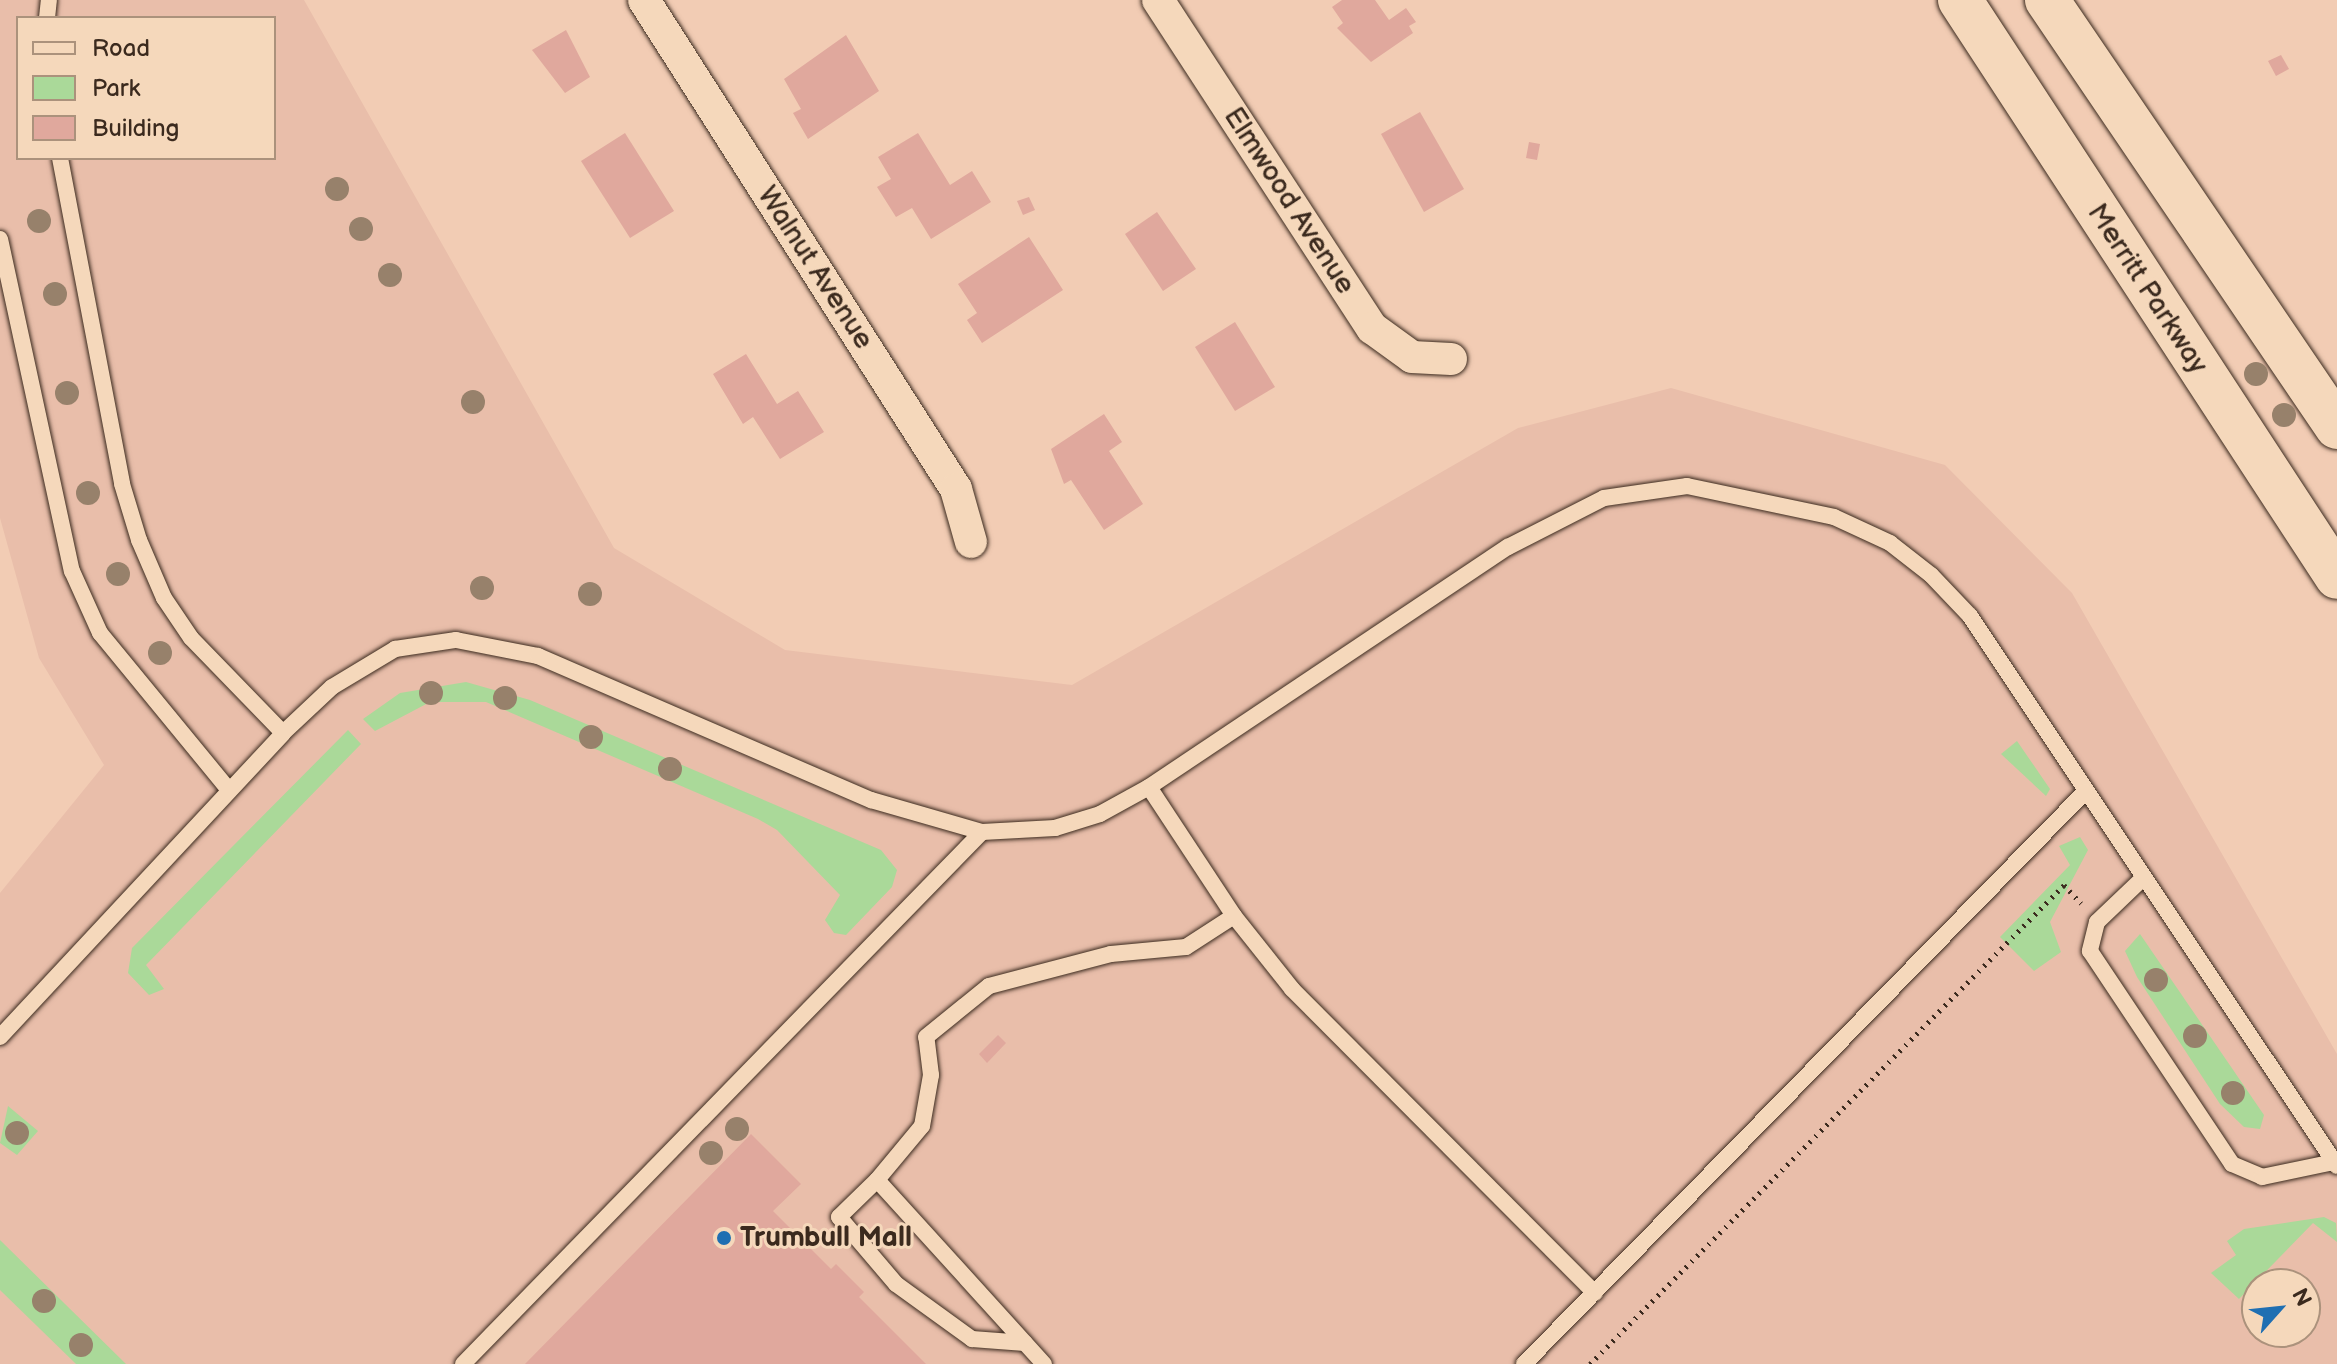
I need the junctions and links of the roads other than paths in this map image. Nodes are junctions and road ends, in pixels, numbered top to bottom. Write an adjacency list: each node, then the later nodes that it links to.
1 (644, 0): 9 (street, Walnut Avenue)
2 (1158, 0): 7 (street, Elmwood Avenue)
3 (1960, 0): 10 (highway, Merritt Parkway)
4 (2047, 0): 8 (highway)
5 (60, 160): 11 (lane)
6 (0, 239): 13 (lane)
7 (1451, 359)
8 (2337, 427)
9 (971, 542)
10 (2337, 577)
11 (283, 733): 13 (lane); 15 (lane)
12 (1149, 787): 14 (lane); 15 (lane); 17 (lane)
13 (229, 790): 18 (lane)
14 (2085, 792): 16 (lane); 21 (lane)
15 (982, 832): 24 (lane)
16 (2141, 880): 19 (lane); 19 (lane)
17 (1234, 916): 20 (lane); 21 (lane)
18 (0, 1037)
19 (2336, 1164)
20 (877, 1180): 22 (lane); 22 (lane)
21 (1595, 1293): 23 (lane)
22 (1025, 1343): 25 (lane)
23 (1527, 1363)
24 (463, 1364)
25 (1044, 1364)

